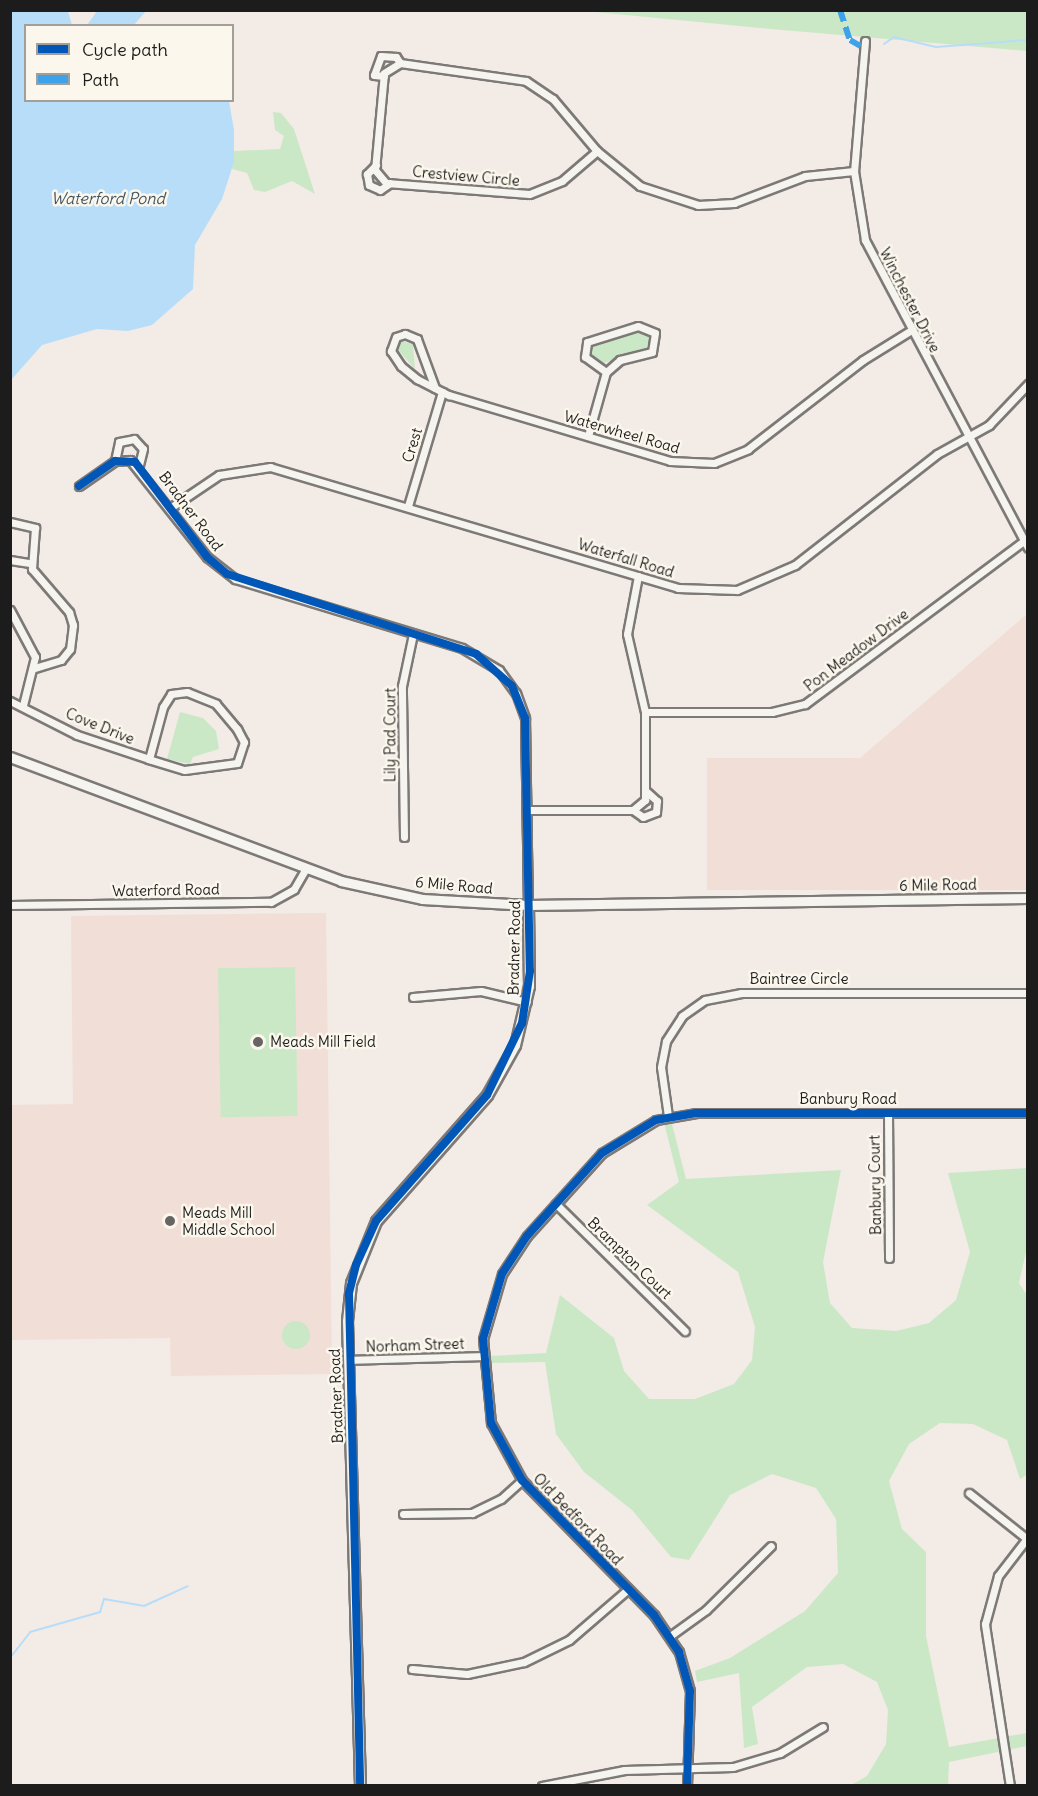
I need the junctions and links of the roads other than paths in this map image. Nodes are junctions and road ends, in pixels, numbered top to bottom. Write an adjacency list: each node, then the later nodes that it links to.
1 (865, 41): 6 (street, Winchester Drive)
2 (400, 63): 3 (street); 3 (street, Crestview Circle); 4 (street, Crestview Circle)
3 (384, 76): 5 (street, Crestview Circle)
4 (597, 151): 6 (street, Crestview Circle); 7 (street, Crestview Circle)
5 (376, 165): 7 (street, Crestview Circle); 7 (street, Crestview Circle)
6 (854, 171): 8 (street, Winchester Drive)
7 (390, 183)
8 (910, 331): 12 (street, Waterwheel Road); 13 (street, Winchester Drive)
9 (606, 372): 9 (street); 12 (street)
10 (1028, 384): 13 (street, Waterfall Road)
11 (439, 390): 11 (street, Waterwheel Road); 12 (street, Waterwheel Road); 17 (street, Crest)
12 (588, 436)
13 (966, 438): 20 (street, Winchester Drive); 23 (street, Waterfall Road)
14 (115, 461): 15 (street, Bradner Road); 15 (street, Bradner Road); 16 (street, Bradner Road)
15 (139, 465): 18 (street, Bradner Road)
16 (79, 486)
17 (408, 506): 18 (street, Waterfall Road); 23 (street, Waterfall Road)
18 (170, 508): 25 (street, Bradner Road)
19 (10, 522): 22 (street)
20 (1026, 543): 29 (street, Pon Meadow Drive)
21 (10, 560): 22 (street)
22 (30, 563): 26 (street)
23 (638, 576): 29 (street)
24 (10, 610): 26 (street)
25 (413, 634): 33 (street, Bradner Road); 35 (street, Lily Pad Court)
26 (34, 668): 28 (street)
27 (10, 701): 28 (street, Cove Drive)
28 (23, 705): 31 (street, Cove Drive)
29 (645, 712): 32 (street)
30 (10, 757): 36 (street, 6 Mile Road)
31 (148, 759): 31 (street, Cove Drive)
32 (648, 792): 34 (street); 34 (street)
33 (528, 810): 34 (street); 39 (street, Bradner Road)
34 (633, 810)
35 (404, 837)
36 (306, 868): 38 (street, Waterford Road); 39 (street, 6 Mile Road)
37 (1028, 898): 39 (street, 6 Mile Road)
38 (10, 904)
39 (528, 905): 42 (street, Bradner Road)
40 (1028, 993): 45 (street, Baintree Circle)
41 (413, 997): 42 (street)
42 (527, 1002): 50 (street, Bradner Road)
43 (888, 1113): 44 (street, Banbury Road); 45 (street, Banbury Road); 47 (street, Banbury Court)
44 (1028, 1113)
45 (668, 1116): 46 (street, Old Bedford Road)
46 (556, 1204): 48 (street, Brampton Court); 49 (street, Old Bedford Road)
47 (890, 1258)
48 (685, 1331)
49 (482, 1356): 50 (street, Norham Street); 51 (street, Old Bedford Road)
50 (348, 1360): 61 (street, Bradner Road)
51 (522, 1480): 53 (street); 56 (street, Old Bedford Road)
52 (969, 1493): 54 (street)
53 (404, 1514)
54 (1027, 1538): 64 (street)
55 (771, 1546): 57 (street)
56 (627, 1589): 57 (street, Old Bedford Road); 58 (street)
57 (670, 1636): 60 (street, Old Bedford Road)
58 (412, 1669)
59 (823, 1727): 60 (street)
60 (687, 1770): 62 (street); 63 (street, Old Bedford Road)
61 (360, 1785)
62 (542, 1785)
63 (687, 1785)
64 (1010, 1785)

